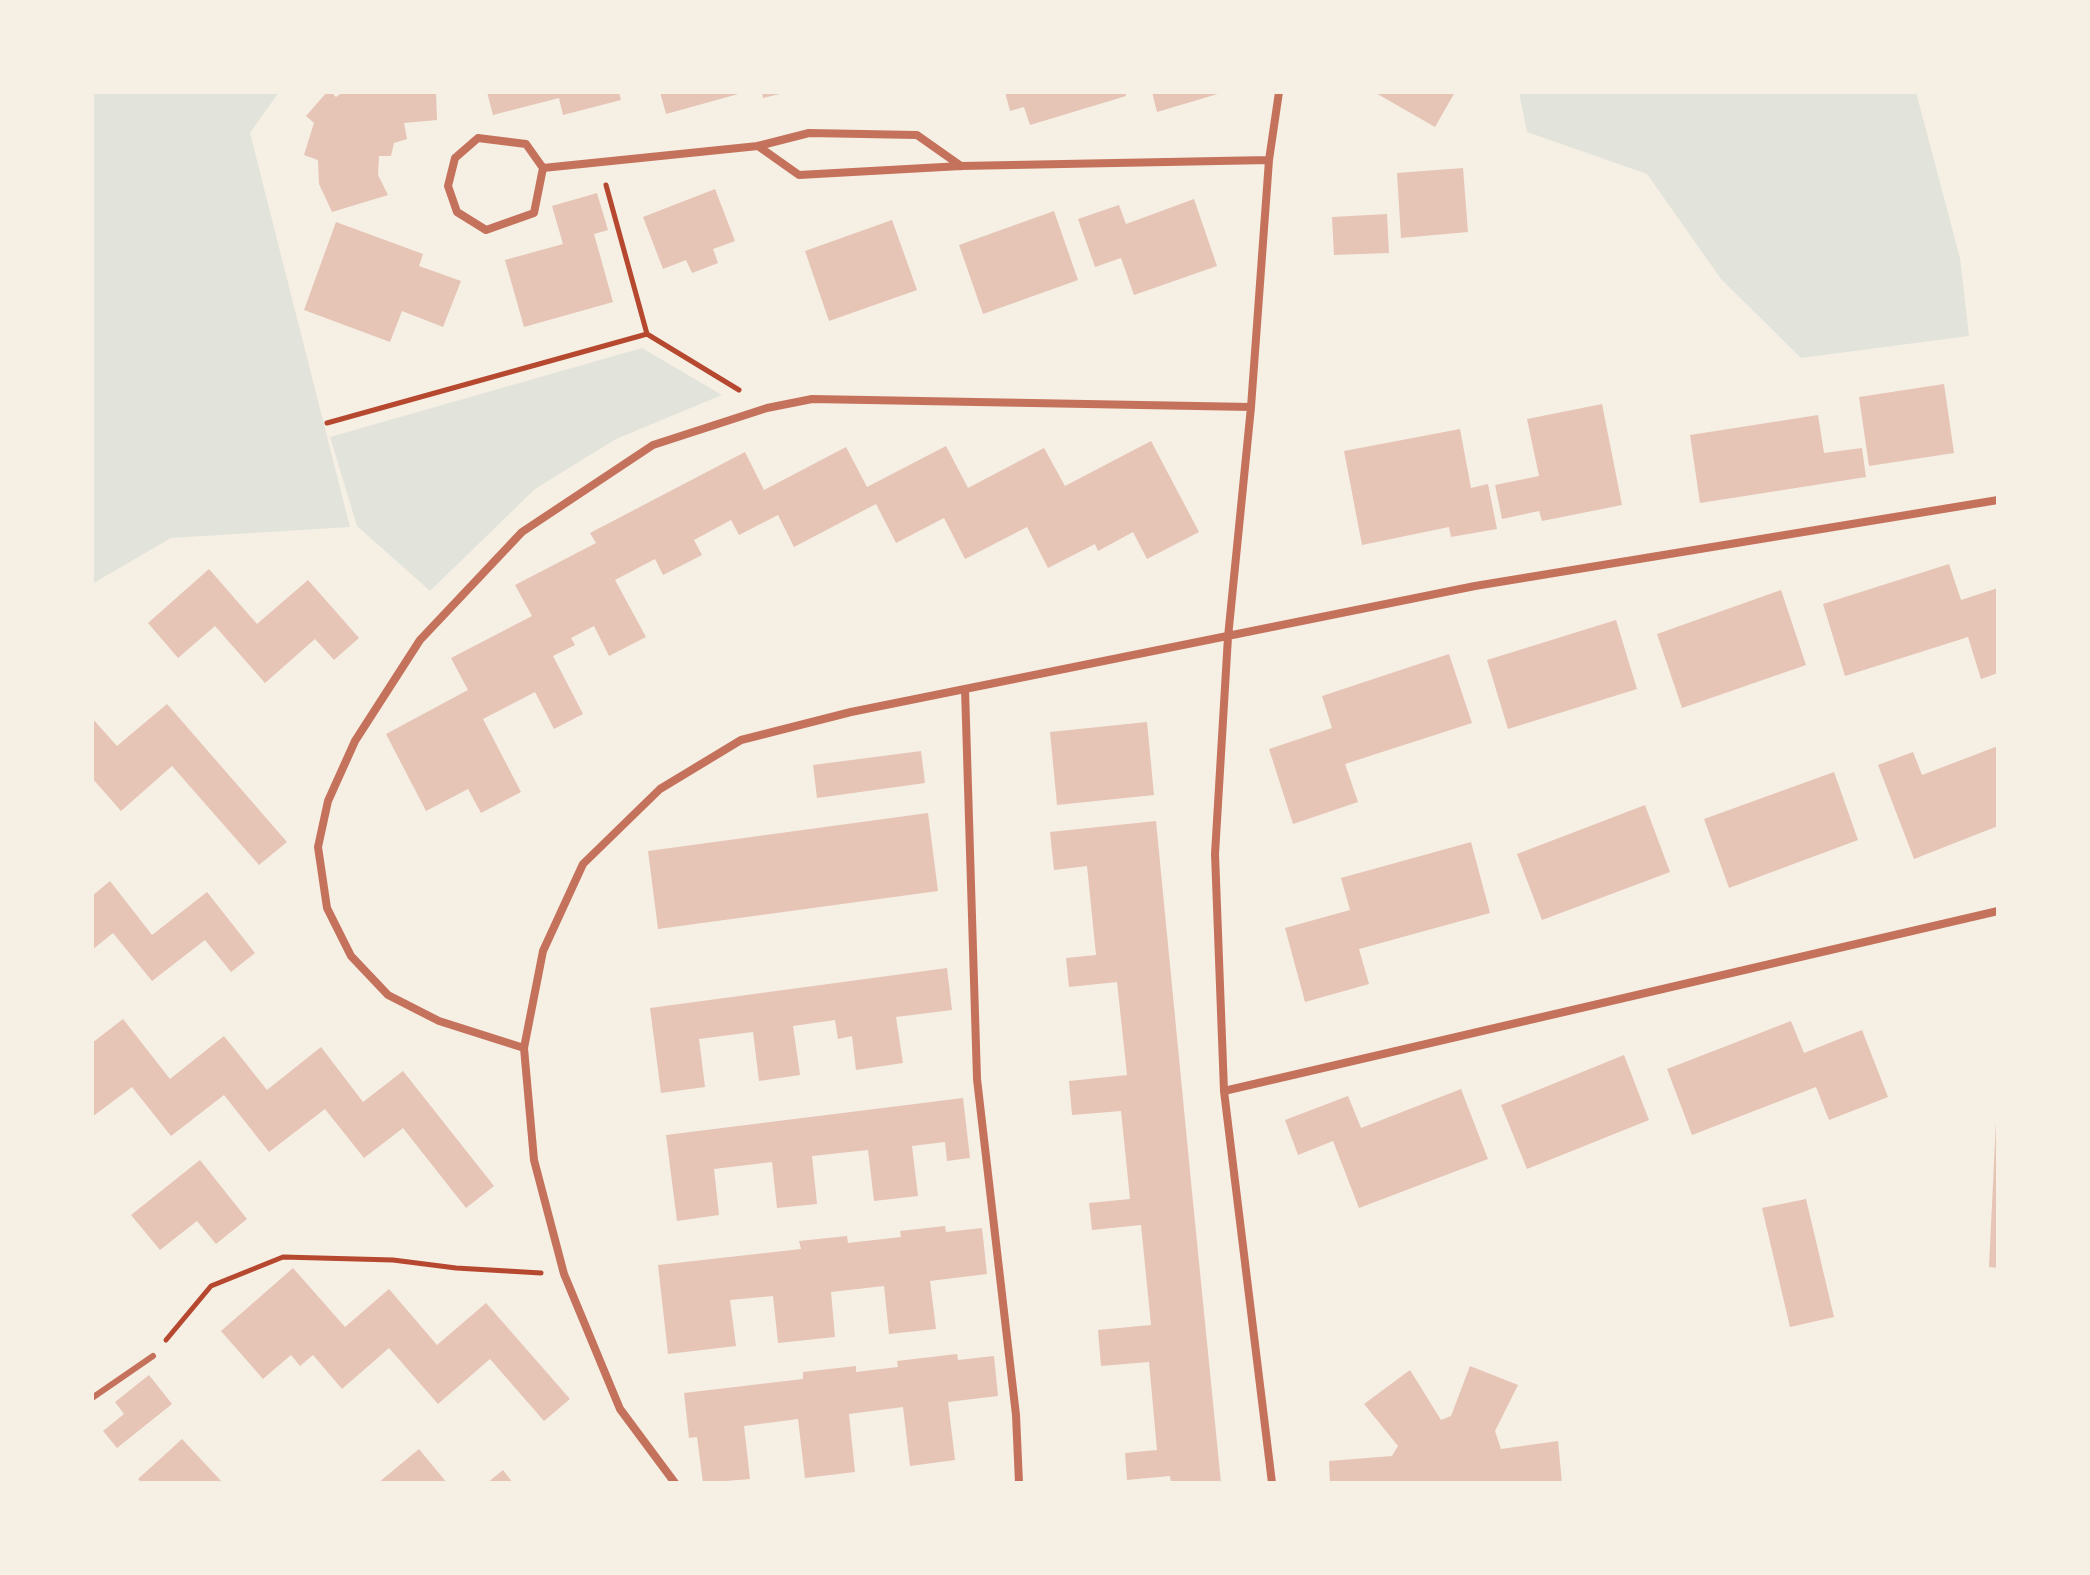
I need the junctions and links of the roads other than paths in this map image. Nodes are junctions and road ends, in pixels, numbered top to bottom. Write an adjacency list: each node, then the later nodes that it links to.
1 (1279, 92): 3 (street)
2 (758, 146): 4 (street); 4 (street); 5 (street)
3 (1269, 160): 4 (street); 6 (street)
4 (961, 166)
5 (543, 168): 5 (street)
6 (1251, 407): 8 (street); 11 (street)
7 (1998, 500): 8 (street)
8 (1228, 637): 9 (street); 12 (street)
9 (965, 689): 11 (street); 16 (street)
10 (1998, 911): 12 (street)
11 (524, 1048): 15 (street)
12 (1224, 1091): 17 (street)
13 (153, 1356): 14 (lane)
14 (92, 1398)
15 (675, 1483)
16 (1019, 1483)
17 (1272, 1483)

